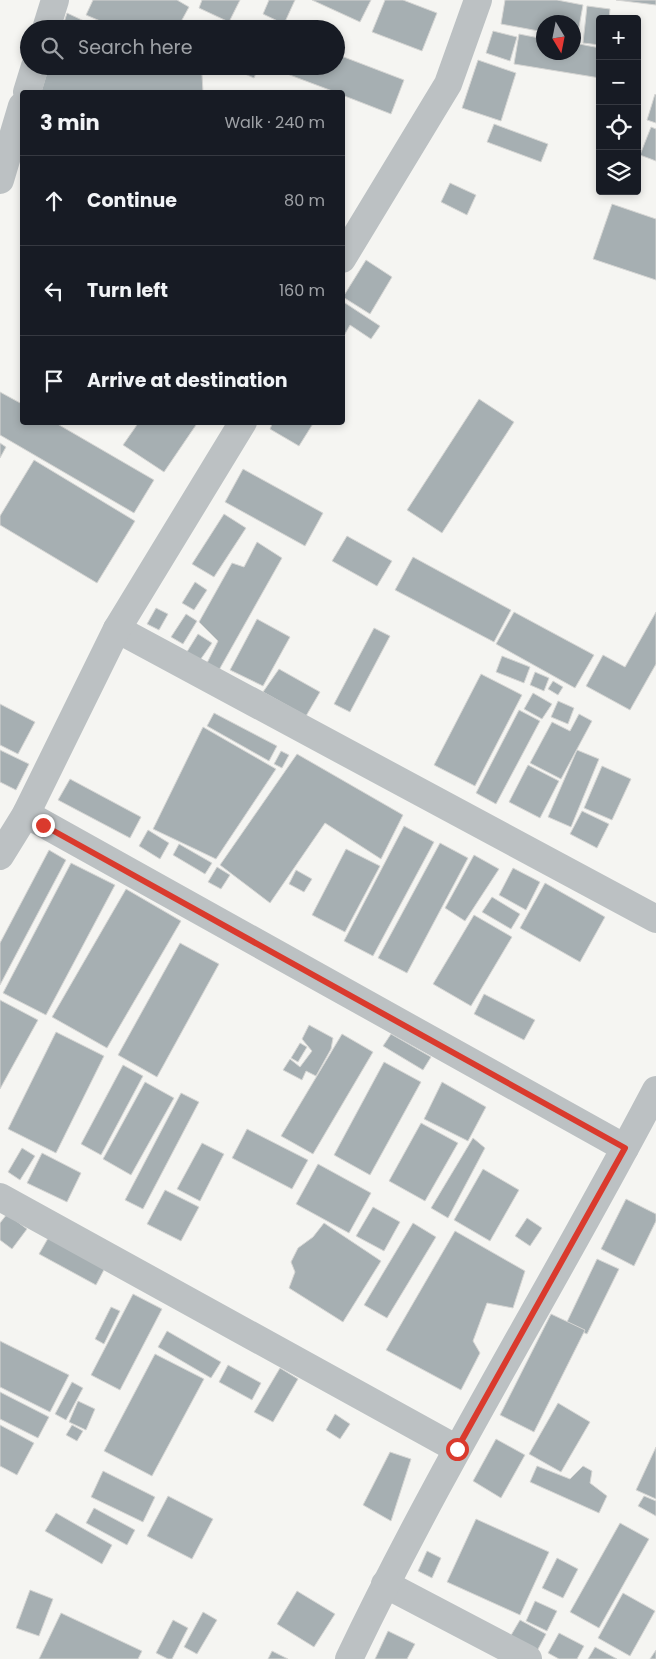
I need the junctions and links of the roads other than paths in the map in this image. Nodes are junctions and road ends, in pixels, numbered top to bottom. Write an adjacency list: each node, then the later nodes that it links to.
1 (55, 0): 3 (street)
2 (478, 0): 8 (street)
3 (49, 20)
4 (32, 75): 5 (street)
5 (28, 90)
6 (20, 113): 7 (street)
7 (0, 180)
8 (345, 253)
9 (241, 425): 10 (street)
10 (117, 629): 11 (street); 13 (street)
11 (26, 814): 12 (street); 15 (street)
12 (0, 856)
13 (656, 920)
14 (656, 1090): 15 (street)
15 (625, 1148): 17 (street)
16 (0, 1197): 17 (street)
17 (457, 1449): 18 (street)
18 (385, 1584): 19 (street); 20 (street)
19 (349, 1659)
20 (528, 1659)

